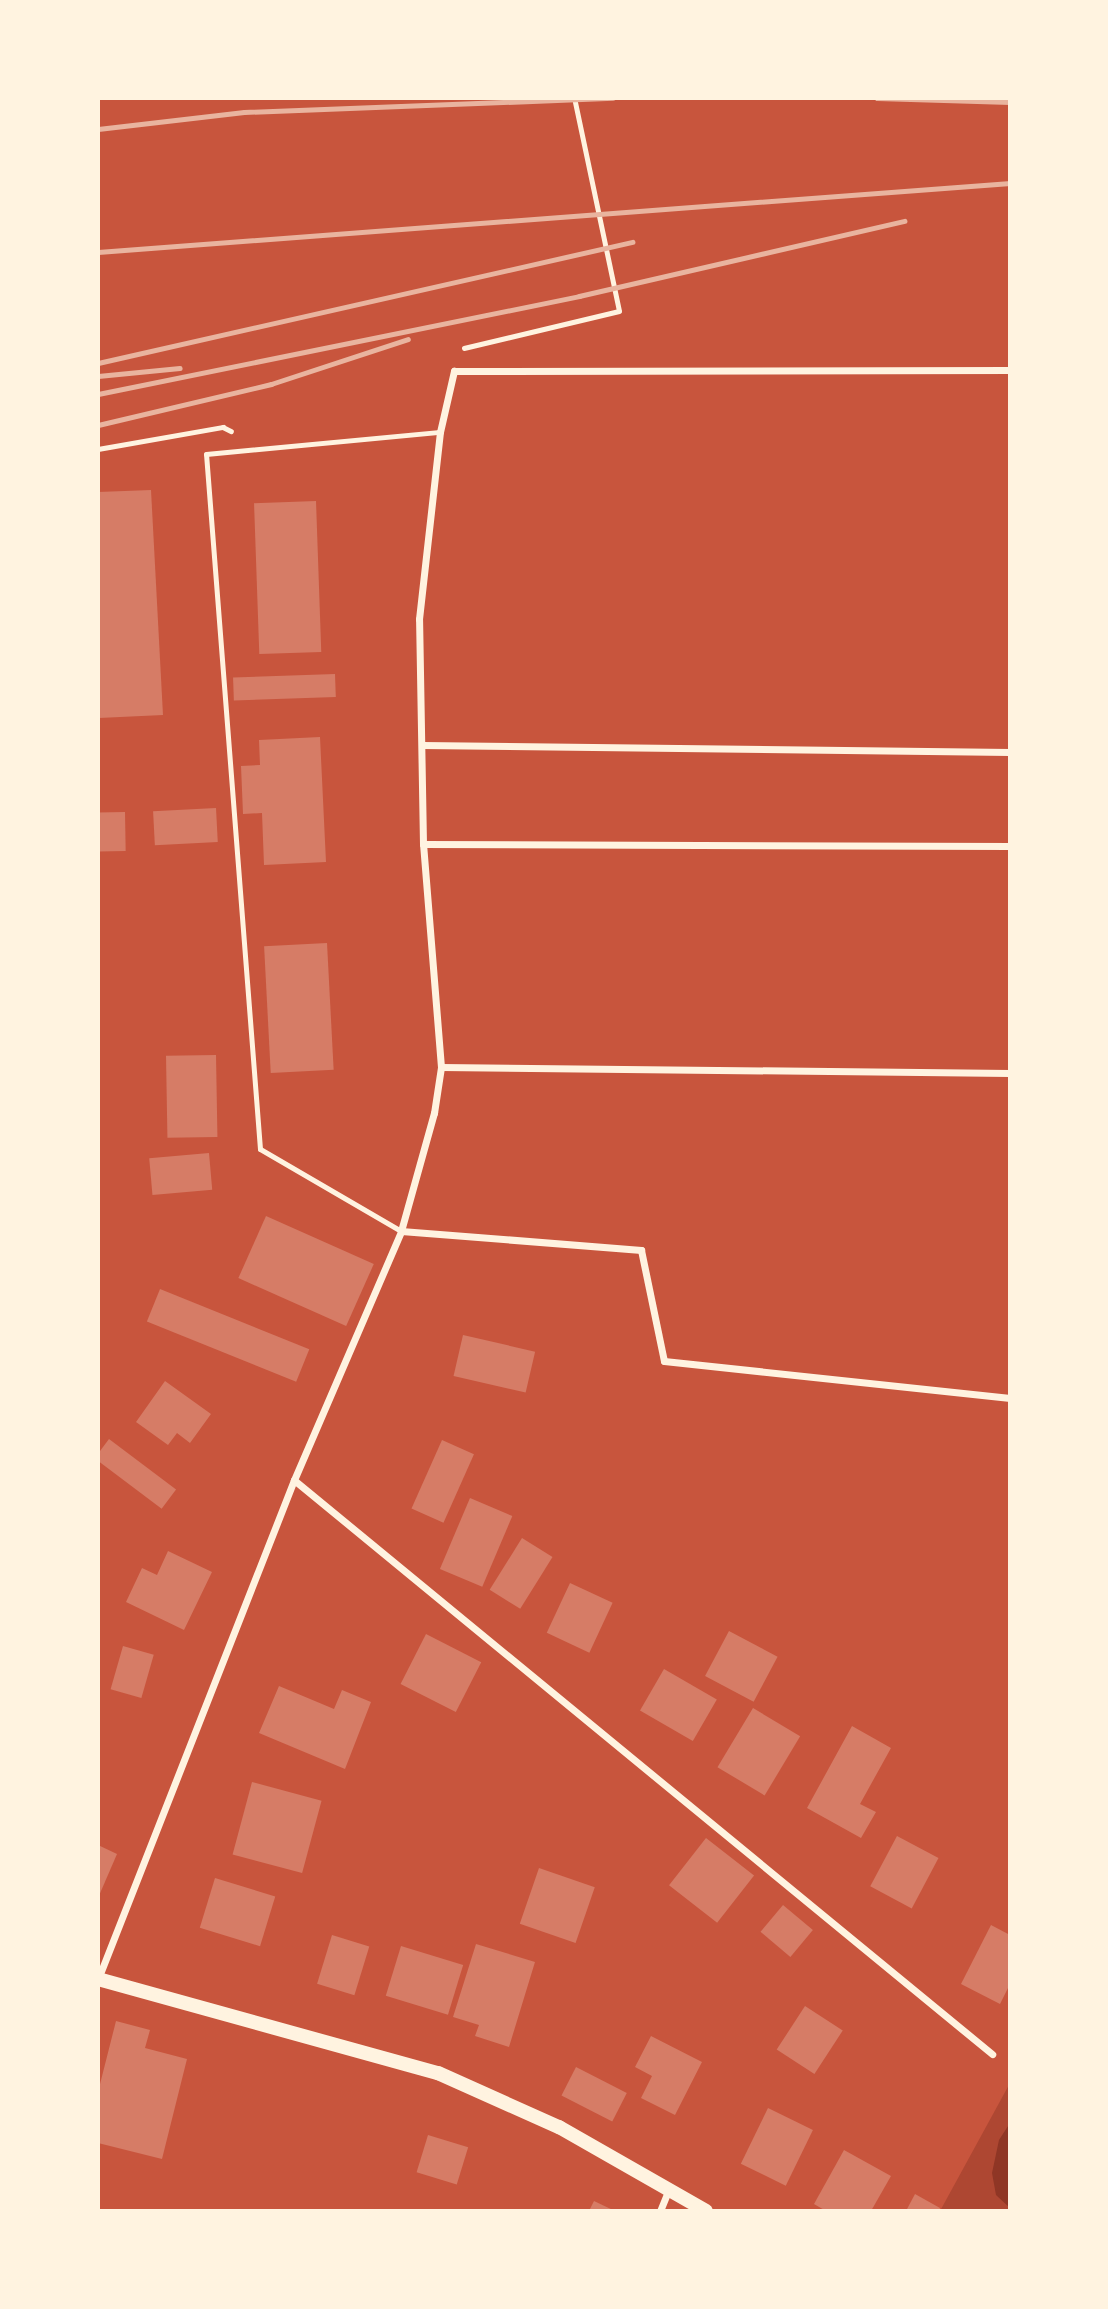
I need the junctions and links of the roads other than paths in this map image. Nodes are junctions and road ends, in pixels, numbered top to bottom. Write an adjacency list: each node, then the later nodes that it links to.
1 (1010, 370): 2 (street)
2 (440, 432): 3 (street); 9 (lane)
3 (422, 745): 4 (street); 5 (street)
4 (1010, 752)
5 (423, 844): 6 (street); 7 (street)
6 (1010, 846)
7 (441, 1068): 8 (street); 9 (street)
8 (1010, 1073)
9 (401, 1231): 10 (street); 11 (street)
10 (1010, 1398)
11 (294, 1480): 12 (street); 13 (street)
12 (98, 1979): 14 (main road)
13 (992, 2054)
14 (669, 2188): 15 (street); 16 (main road)
15 (660, 2211)
16 (706, 2211)

